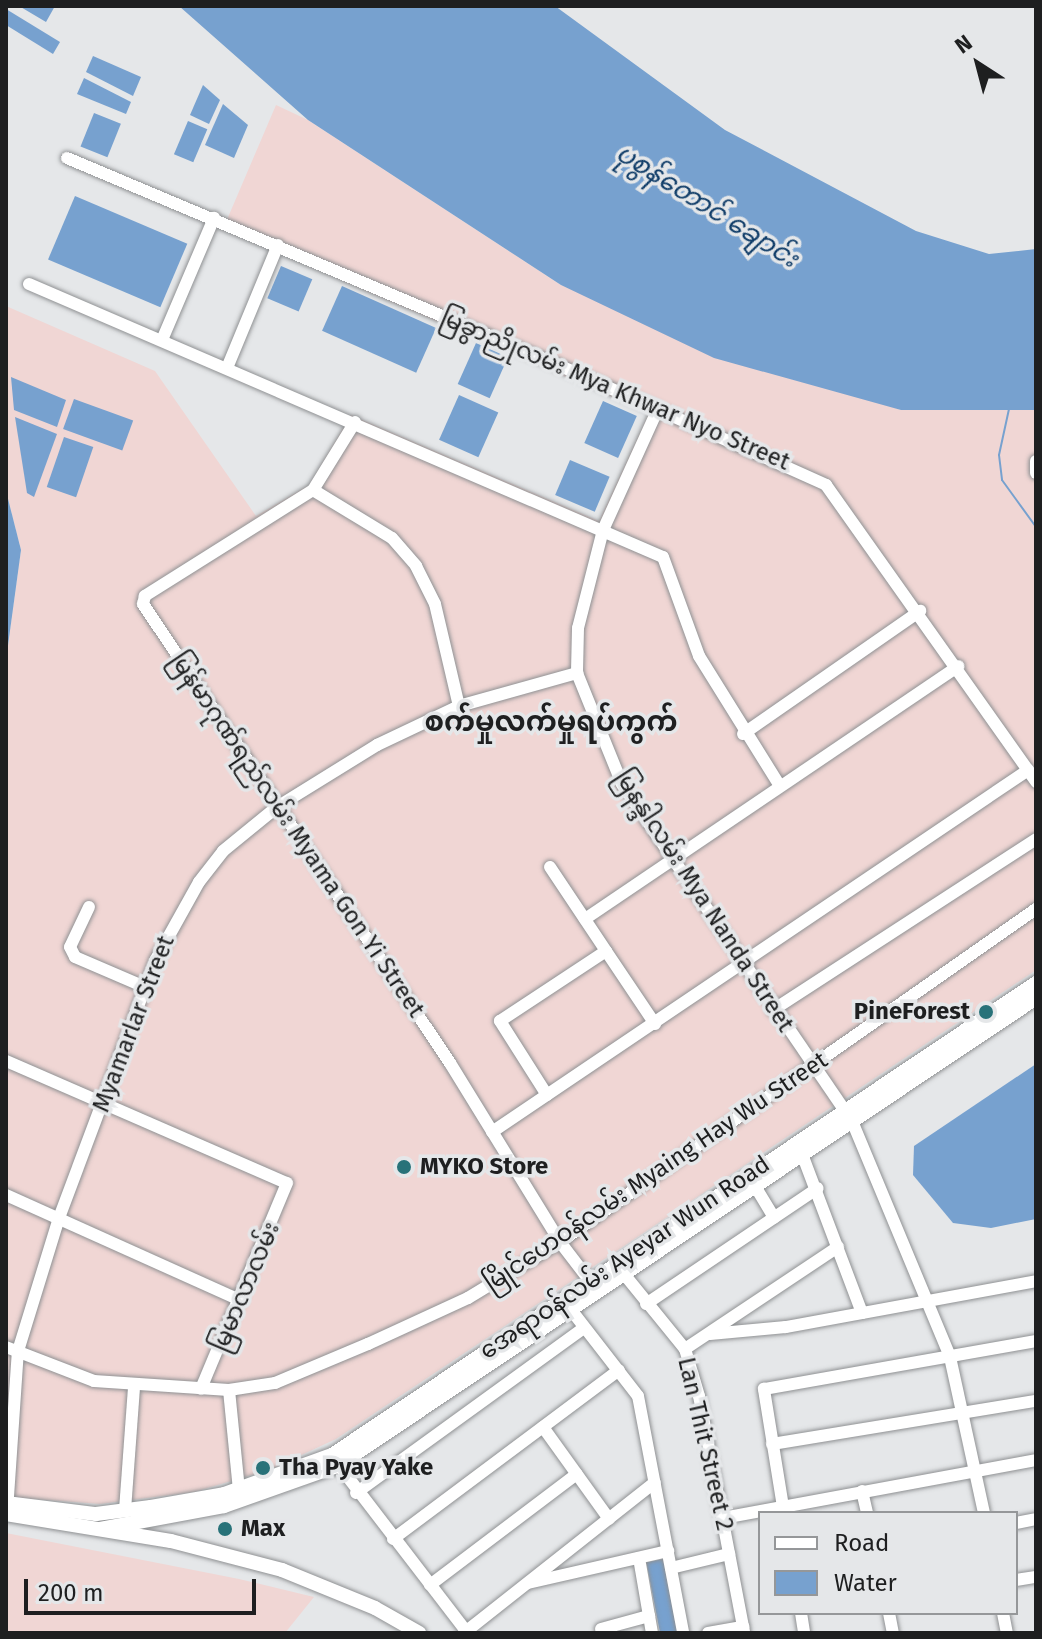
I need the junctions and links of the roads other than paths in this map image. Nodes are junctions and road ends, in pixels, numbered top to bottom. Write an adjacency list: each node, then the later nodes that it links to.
1 (67, 158): 2 (street, မြခွာညိုလမ်း Mya Khwar Nyo Street)
2 (214, 218): 3 (street, မြခွာညိုလမ်း Mya Khwar Nyo Street); 5 (street)
3 (278, 245): 6 (street); 7 (street, မြခွာညိုလမ်း Mya Khwar Nyo Street)
4 (29, 284): 5 (street)
5 (162, 340): 6 (street)
6 (227, 368): 8 (street)
7 (657, 411): 12 (street, မြနန္ဒါလမ်း Mya Nanda Street); 13 (street, မြခွာညိုလမ်း Mya Khwar Nyo Street)
8 (355, 422): 11 (street); 12 (street)
9 (1036, 461): 10 (street)
10 (1036, 473)
11 (313, 490): 16 (street); 21 (street, မြန်မာဂုဏ်ရည်လမ်း Myama Gon Yi Street)
12 (603, 530): 15 (street, မြနန္ဒါလမ်း Mya Nanda Street); 17 (street)
13 (920, 611): 14 (street, မြခွာညိုလမ်း Mya Khwar Nyo Street); 17 (street)
14 (958, 666): 18 (street, မြခွာညိုလမ်း Mya Khwar Nyo Street); 20 (street)
15 (577, 673): 16 (street, Myamarlar Street); 23 (street, မြနန္ဒါလမ်း Mya Nanda Street)
16 (459, 706): 21 (street, Myamarlar Street)
17 (743, 734): 20 (street)
18 (1028, 770): 19 (street, မြခွာညိုလမ်း Mya Khwar Nyo Street); 29 (street)
19 (1036, 782)
20 (780, 786): 23 (street)
21 (277, 807): 31 (street, Myamarlar Street); 40 (street, မြန်မာဂုဏ်ရည်လမ်း Myama Gon Yi Street)
22 (1036, 839): 33 (street)
23 (673, 860): 27 (street); 29 (street, မြနန္ဒါလမ်း Mya Nanda Street)
24 (550, 867): 27 (street)
25 (89, 907): 31 (street)
26 (1036, 909): 36 (street, မြိုင်ဟေဝန်လမ်း Myaing Hay Wu Street)
27 (585, 919): 28 (street)
28 (606, 951): 34 (street); 37 (street)
29 (743, 964): 33 (street, မြနန္ဒါလမ်း Mya Nanda Street); 34 (street)
30 (1036, 983): 39 (main road, အေရာဝန်လမ်း Ayeyar Wun Road)
31 (145, 987): 38 (street, Myamarlar Street)
32 (1036, 998): 39 (main road, အေရာဝန်လမ်း Ayeyar Wun Road)
33 (773, 1010): 36 (street, မြနန္ဒါလမ်း Mya Nanda Street)
34 (655, 1024): 37 (street)
35 (6, 1061): 38 (street)
36 (813, 1067): 39 (street, မြနန္ဒါလမ်း Mya Nanda Street); 47 (street, မြိုင်ဟေဝန်လမ်း Myaing Hay Wu Street)
37 (547, 1095): 40 (street)
38 (104, 1100): 45 (street, Myamarlar Street); 52 (street, မြမာလာလမ်း)
39 (849, 1115): 41 (main road, အေရာဝန်လမ်း Ayeyar Wun Road); 51 (main road, အေရာဝန်လမ်း Ayeyar Wun Road); 53 (street, မြနန္ဒါလမ်း Mya Nanda Street)
40 (492, 1132): 47 (street, မြန်မာဂုဏ်ရည်လမ်း Myama Gon Yi Street)
41 (802, 1154): 42 (main road, အေရာဝန်လမ်း Ayeyar Wun Road); 43 (street)
42 (755, 1186): 46 (street); 49 (main road, အေရာဝန်လမ်း Ayeyar Wun Road)
43 (818, 1188): 46 (street); 48 (street)
44 (6, 1195): 45 (street)
45 (59, 1218): 52 (street); 60 (street, Myamarlar Street)
46 (774, 1218): 55 (street)
47 (560, 1242): 51 (street, မြန်မာဂုဏ်ရည်လမ်း Myama Gon Yi Street); 67 (street, မြိုင်ဟေဝန်လမ်း Myaing Hay Wu Street)
48 (838, 1247): 56 (street); 58 (street)
49 (624, 1274): 51 (main road, အေရာဝန်လမ်း Ayeyar Wun Road); 55 (street, Lan Thit Street 2)
50 (1036, 1281): 53 (street)
51 (594, 1287): 54 (main road, အေရာဝန်လမ်း Ayeyar Wun Road)
52 (240, 1300): 66 (street, မြမာလာလမ်း)
53 (923, 1300): 56 (street); 62 (street, မြနန္ဒါလမ်း Mya Nanda Street)
54 (567, 1304): 57 (street); 73 (main road, အေရာဝန်လမ်း Ayeyar Wun Road)
55 (646, 1304): 61 (street, Lan Thit Street 2)
56 (862, 1313): 58 (street)
57 (584, 1328): 63 (street); 80 (street)
58 (710, 1334): 61 (street)
59 (1036, 1341): 62 (street)
60 (12, 1349): 64 (street, မြိုင်ဟေဝန်လမ်း Myaing Hay Wu Street); 65 (street, Myamarlar Street)
61 (685, 1349): 88 (street, Lan Thit Street 2)
62 (950, 1357): 69 (street, မြနန္ဒါလမ်း Mya Nanda Street); 71 (street)
63 (619, 1370): 70 (street); 77 (street)
64 (134, 1387): 66 (street, မြိုင်ဟေဝန်လမ်း Myaing Hay Wu Street); 84 (street)
65 (10, 1389): 74 (street, Myamarlar Street)
66 (201, 1389): 67 (street, မြိုင်ဟေဝန်လမ်း Myaing Hay Wu Street)
67 (229, 1390): 78 (street)
68 (1036, 1401): 69 (street)
69 (965, 1414): 71 (street); 75 (street, မြနန္ဒါလမ်း Mya Nanda Street)
70 (543, 1427): 76 (street); 91 (street)
71 (772, 1444): 83 (street)
72 (1036, 1460): 75 (street)
73 (334, 1461): 78 (main road, အေရာဝန်လမ်း Ayeyar Wun Road); 80 (street); 81 (main road, အေရာဝန်လမ်း Ayeyar Wun Road)
74 (7, 1470): 82 (street, Myamarlar Street)
75 (976, 1471): 79 (street); 86 (street, မြနန္ဒါလမ်း Mya Nanda Street)
76 (577, 1474): 89 (street); 97 (street)
77 (655, 1482): 89 (street); 92 (street)
78 (239, 1490): 81 (main road, အေရာဝန်လမ်း Ayeyar Wun Road)
79 (862, 1491): 83 (street); 85 (street)
80 (356, 1493): 91 (street)
81 (198, 1505): 84 (main road); 90 (main road)
82 (7, 1508): 90 (main road)
83 (783, 1509)
84 (125, 1510): 90 (main road)
85 (867, 1511)
86 (984, 1511)
87 (758, 1513): 88 (street)
88 (723, 1518): 93 (street, Lan Thit Street 2)
89 (609, 1519): 96 (street)
90 (97, 1524): 102 (main road)
91 (393, 1539): 97 (street)
92 (668, 1551): 94 (street); 95 (street)
93 (729, 1554): 95 (street); 100 (street, Lan Thit Street 2)
94 (639, 1558): 96 (street); 98 (street)
95 (671, 1568): 104 (street)
96 (525, 1584): 101 (street)
97 (430, 1585): 101 (street)
98 (649, 1616): 99 (street); 103 (street)
99 (601, 1629)
100 (744, 1630): 105 (street)
101 (465, 1632)
102 (419, 1633)
103 (652, 1633)
104 (683, 1633)
105 (708, 1633)

